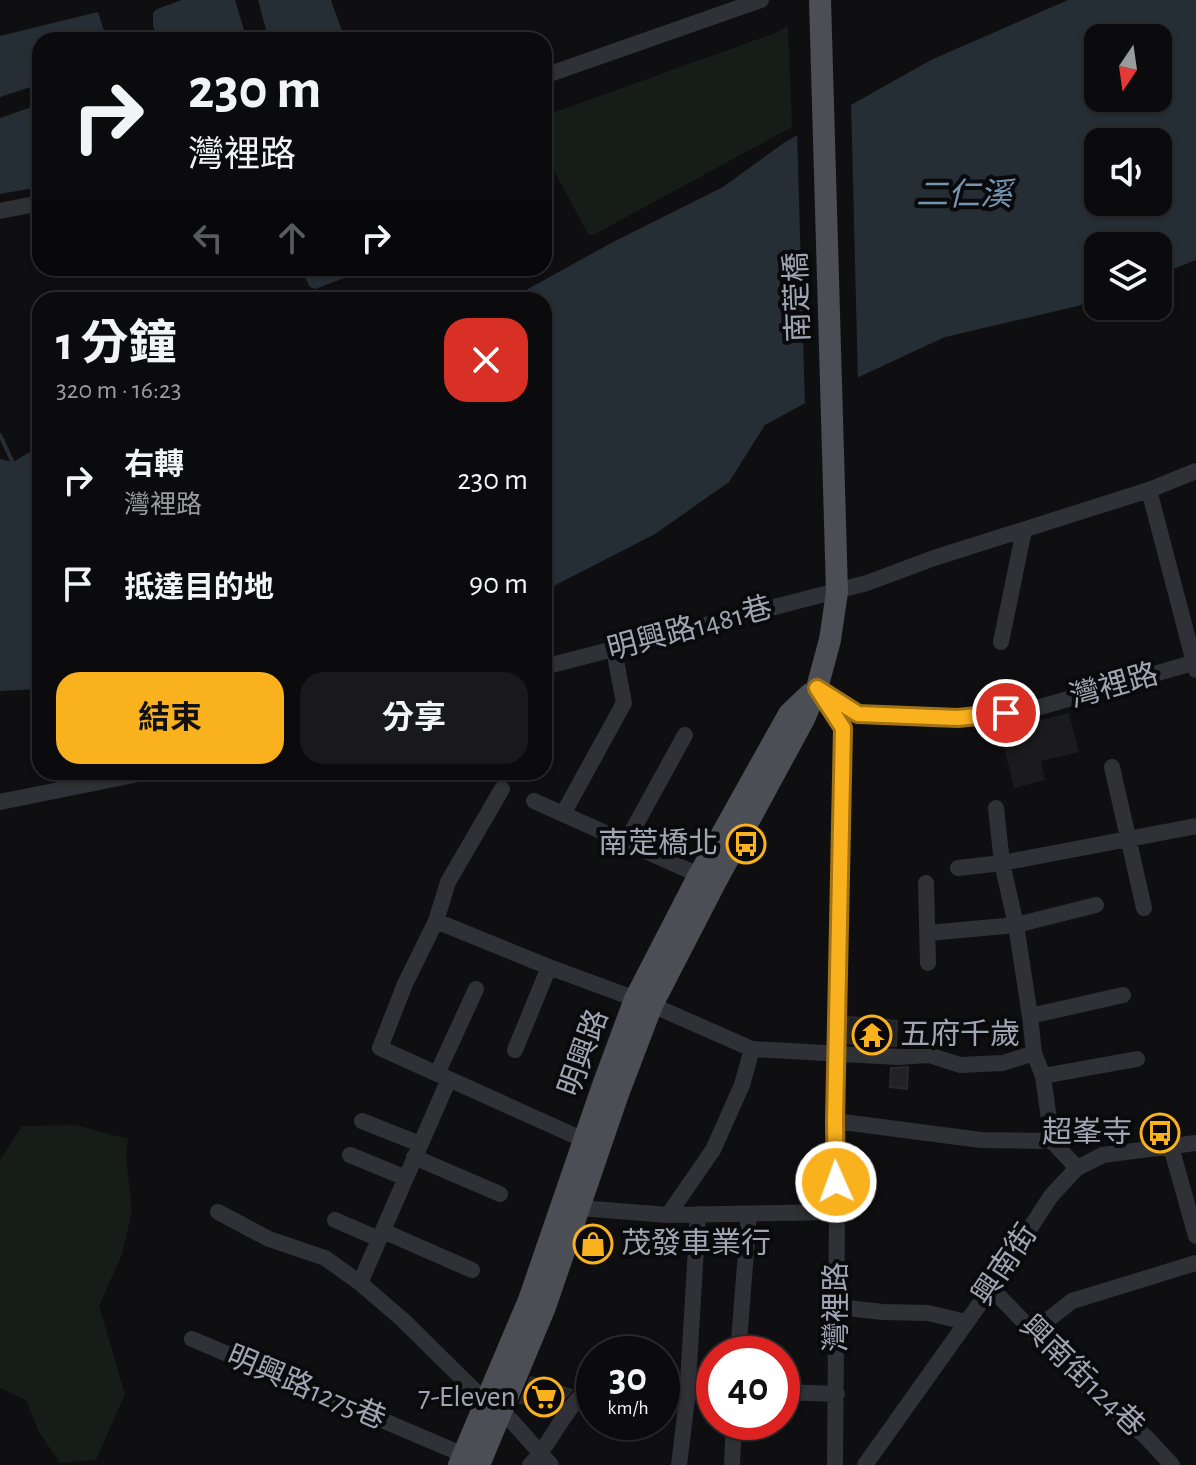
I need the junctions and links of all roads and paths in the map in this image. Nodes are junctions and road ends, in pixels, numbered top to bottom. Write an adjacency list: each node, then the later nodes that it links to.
1 (761, 0): 3 (street)
2 (820, 0): 9 (main road, 南萣橋)
3 (552, 73)
4 (32, 205): 5 (street)
5 (0, 211)
6 (1196, 471): 7 (street)
7 (1149, 490): 8 (street); 13 (street)
8 (1024, 530): 9 (street); 10 (street)
9 (837, 592): 11 (street, 明興路1481巷); 14 (main road, 明興路)
10 (1001, 642)
11 (614, 650): 12 (street, 明興路1481巷); 22 (street)
12 (552, 665)
13 (1195, 665): 14 (street, 灣裡路)
14 (817, 688): 28 (main road, 明興路); 39 (main road, 明興路); 43 (street, 灣裡路)
15 (685, 735): 25 (street)
16 (1112, 767): 24 (street)
17 (109, 780): 20 (street)
18 (502, 789): 32 (street)
19 (534, 801): 22 (street)
20 (0, 802)
21 (996, 808): 26 (street)
22 (563, 814): 25 (street)
23 (1196, 826): 24 (street)
24 (1126, 838): 26 (street); 31 (street)
25 (625, 844): 28 (street)
26 (1002, 863): 27 (street); 33 (street)
27 (958, 868)
28 (699, 875): 39 (main road, 明興路)
29 (926, 883): 34 (street)
30 (1096, 905): 33 (street)
31 (1144, 908)
32 (436, 921): 36 (street); 46 (street)
33 (1016, 925): 34 (street); 40 (street)
34 (928, 933): 35 (street)
35 (928, 963)
36 (549, 967): 39 (street); 42 (street)
37 (476, 989): 46 (street)
38 (1123, 995): 40 (street)
39 (644, 1002): 41 (street); 50 (main road, 明興路); 59 (main road, 明興路)
40 (1030, 1016): 44 (street)
41 (752, 1049): 43 (street); 64 (street)
42 (515, 1050)
43 (837, 1052): 44 (street); 49 (street, 灣裡路)
44 (1034, 1053): 47 (street)
45 (1137, 1059): 47 (street)
46 (443, 1076): 50 (street); 54 (street)
47 (1043, 1076): 51 (street)
48 (362, 1121): 54 (street)
49 (835, 1121): 51 (street); 61 (street, 灣裡路)
50 (584, 1140): 82 (main road, 明興路)
51 (1052, 1141): 56 (street)
52 (1196, 1143): 53 (street, 興南街)
53 (1171, 1147): 56 (street, 興南街); 67 (street)
54 (417, 1151): 57 (street); 58 (street)
55 (350, 1155): 57 (street)
56 (1077, 1168): 71 (street, 興南街)
57 (406, 1178): 66 (street)
58 (500, 1194)
59 (580, 1208): 64 (street); 82 (main road, 明興路)
60 (218, 1212): 70 (street)
61 (837, 1212): 63 (street); 72 (street, 灣裡路)
62 (698, 1214): 63 (street); 64 (street); 80 (street)
63 (749, 1214): 75 (street)
64 (668, 1215)
65 (335, 1220): 66 (street)
66 (381, 1235): 69 (street); 70 (street)
67 (1196, 1236)
68 (1196, 1263): 74 (street)
69 (472, 1270)
70 (360, 1283): 82 (street)
71 (991, 1288): 73 (street, 興南街); 74 (street, 興南街124巷)
72 (837, 1307): 73 (street); 78 (street, 灣裡路)
73 (966, 1322): 89 (street, 興南街)
74 (1035, 1330): 90 (street, 興南街124巷)
75 (739, 1336)
76 (192, 1339): 85 (street, 明興路1275巷)
77 (800, 1393): 78 (street)
78 (837, 1394): 88 (street, 灣裡路)
79 (680, 1399): 80 (street)
80 (687, 1399): 86 (street)
81 (576, 1401): 84 (street)
82 (494, 1407): 84 (street); 85 (main road, 明興路)
83 (733, 1440): 87 (street)
84 (541, 1461)
85 (467, 1462)
86 (679, 1465)
87 (732, 1465)
88 (835, 1465)
89 (865, 1465)
90 (1172, 1465)

